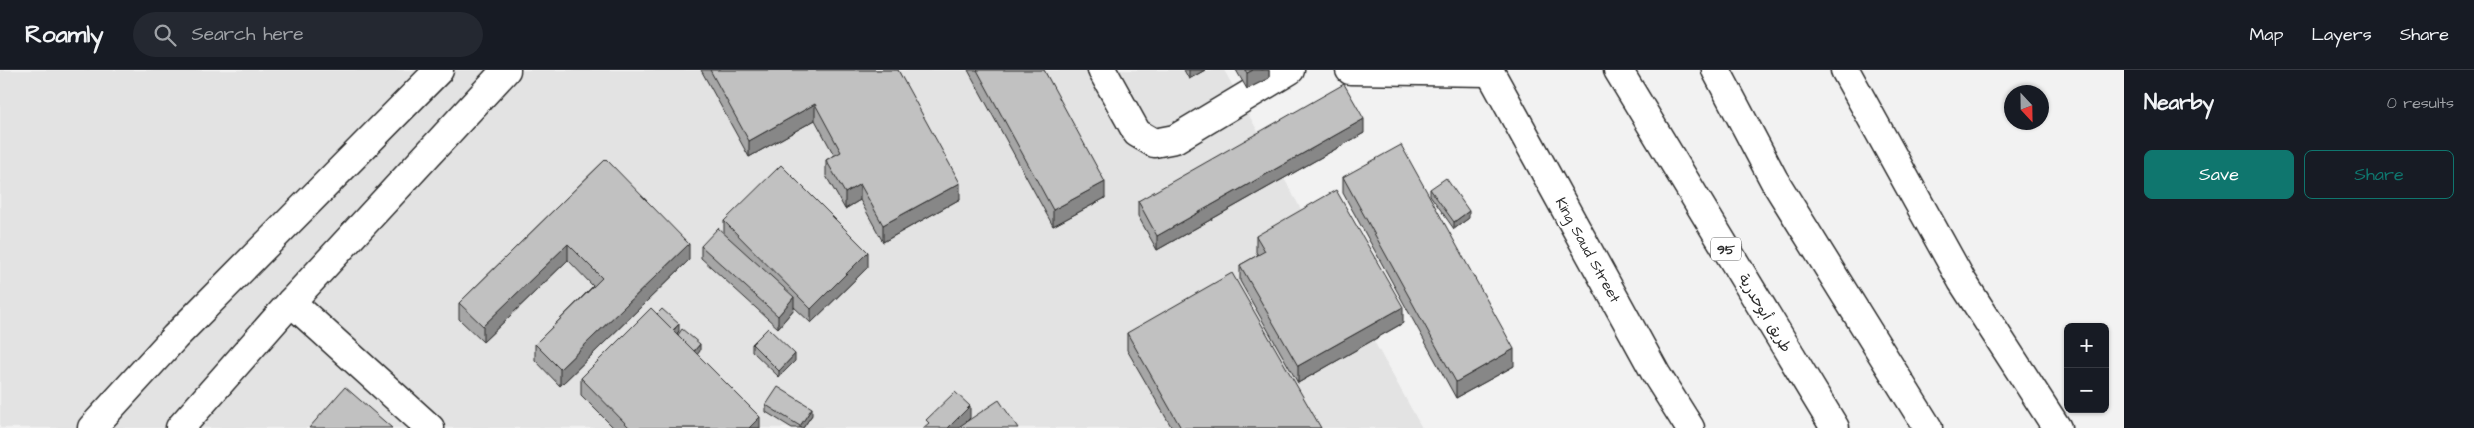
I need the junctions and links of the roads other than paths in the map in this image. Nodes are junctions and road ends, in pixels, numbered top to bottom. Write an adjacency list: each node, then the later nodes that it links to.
1 (439, 70): 11 (main road)
2 (506, 70): 10 (main road)
3 (1102, 70): 4 (main road)
4 (1290, 70)
5 (1350, 70): 9 (main road)
6 (1618, 70): 15 (main road, طريق أبوحدرية / 95)
7 (1716, 70): 16 (main road)
8 (1844, 70): 17 (main road)
9 (1489, 71): 14 (main road, King Saud Street)
10 (291, 302): 12 (main road); 13 (main road)
11 (92, 428)
12 (180, 428)
13 (430, 428)
14 (1690, 428)
15 (1835, 428)
16 (1928, 428)
17 (2057, 428)

